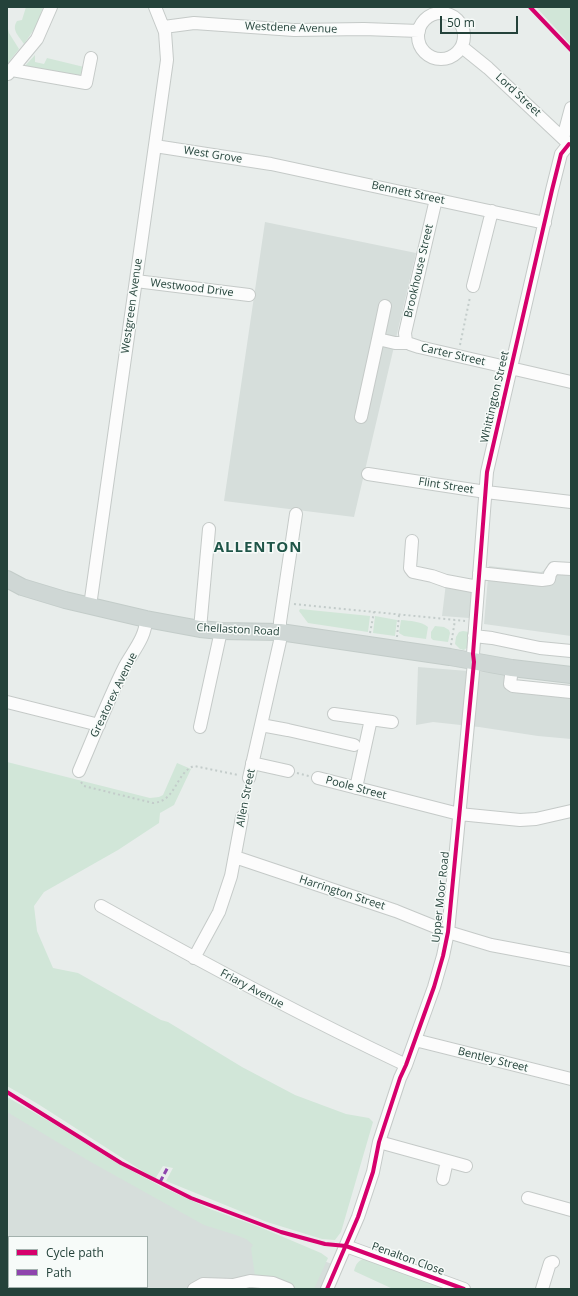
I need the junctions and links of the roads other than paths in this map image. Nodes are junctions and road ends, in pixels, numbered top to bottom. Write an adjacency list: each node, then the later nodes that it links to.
1 (51, 7): 7 (street)
2 (155, 7): 3 (street, Westgreen Avenue)
3 (164, 27): 4 (street, Westdene Avenue); 10 (street, Westgreen Avenue)
4 (419, 32): 5 (street); 5 (street)
5 (462, 47): 9 (street, Lord Street)
6 (91, 58): 7 (street)
7 (9, 73)
8 (571, 108): 9 (street, Whittington Street)
9 (568, 142): 14 (street, Whittington Street)
10 (155, 146): 11 (street, West Grove); 15 (street, Westgreen Avenue)
11 (271, 164): 12 (street, Bennett Street)
12 (436, 199): 13 (street, Bennett Street); 20 (street, Brookhouse Street)
13 (492, 211): 14 (street, Bennett Street); 16 (street)
14 (545, 223): 21 (street, Whittington Street)
15 (136, 280): 17 (street, Westwood Drive); 34 (street, Westgreen Avenue)
16 (473, 286)
17 (249, 295)
18 (385, 306): 19 (street)
19 (378, 339): 20 (street, Carter Street); 23 (street)
20 (407, 342): 21 (street, Carter Street)
21 (511, 368): 22 (street, Carter Street); 25 (street, Whittington Street)
22 (571, 382)
23 (360, 417)
24 (368, 474): 25 (street, Flint Street)
25 (486, 492): 26 (street, Flint Street); 31 (street, Whittington Street)
26 (571, 502)
27 (296, 514): 38 (street, Allen Street)
28 (209, 529): 36 (street)
29 (412, 542): 33 (street)
30 (571, 569): 31 (street)
31 (479, 573): 33 (street, Whittington Street)
32 (7, 579): 34 (main road, Chellaston Road)
33 (478, 587): 39 (street, Whittington Street)
34 (90, 606): 35 (main road, Chellaston Road)
35 (146, 619): 36 (main road, Chellaston Road); 49 (street, Greatorex Avenue)
36 (200, 629): 37 (main road, Chellaston Road)
37 (221, 631): 38 (main road, Chellaston Road); 51 (street)
38 (280, 632): 41 (main road, Chellaston Road); 50 (street, Allen Street)
39 (474, 636): 40 (street); 41 (street, Whittington Street)
40 (571, 651)
41 (474, 662): 42 (main road, Chellaston Road); 60 (street, Upper Moor Road)
42 (512, 668): 43 (main road, Chellaston Road); 44 (street)
43 (571, 675)
44 (571, 692)
45 (7, 702): 49 (street)
46 (334, 714): 47 (street)
47 (371, 719): 48 (street); 58 (street)
48 (392, 722)
49 (99, 725): 54 (street, Greatorex Avenue)
50 (261, 725): 52 (street); 53 (street, Allen Street)
51 (200, 727)
52 (354, 745)
53 (252, 763): 55 (street); 56 (street, Allen Street)
54 (79, 771)
55 (288, 771)
56 (249, 778)
57 (318, 778): 58 (street, Poole Street)
58 (356, 788): 60 (street, Poole Street)
59 (571, 811): 60 (street, Poole Street)
60 (459, 814): 64 (street, Upper Moor Road)
61 (242, 817): 62 (street, Allen Street)
62 (235, 857): 64 (street, Harrington Street); 65 (street, Allen Street)
63 (101, 906): 65 (street, Friary Avenue)
64 (448, 932): 66 (street, Harrington Street); 67 (street, Upper Moor Road)
65 (194, 958): 68 (street, Friary Avenue)
66 (571, 960)
67 (415, 1040): 68 (street, Upper Moor Road); 69 (street, Bentley Street)
68 (406, 1065): 70 (street, Upper Moor Road)
69 (571, 1079)
70 (379, 1142): 71 (street); 76 (street, Upper Moor Road)
71 (447, 1161): 72 (street); 73 (street)
72 (466, 1166)
73 (443, 1179)
74 (528, 1198): 75 (street)
75 (571, 1210)
76 (346, 1246): 80 (street, Upper Moor Road); 81 (street, Penalton Close)
77 (553, 1262): 82 (street)
78 (194, 1289): 79 (street)
79 (288, 1289)
80 (327, 1289)
81 (464, 1289)
82 (542, 1289)

